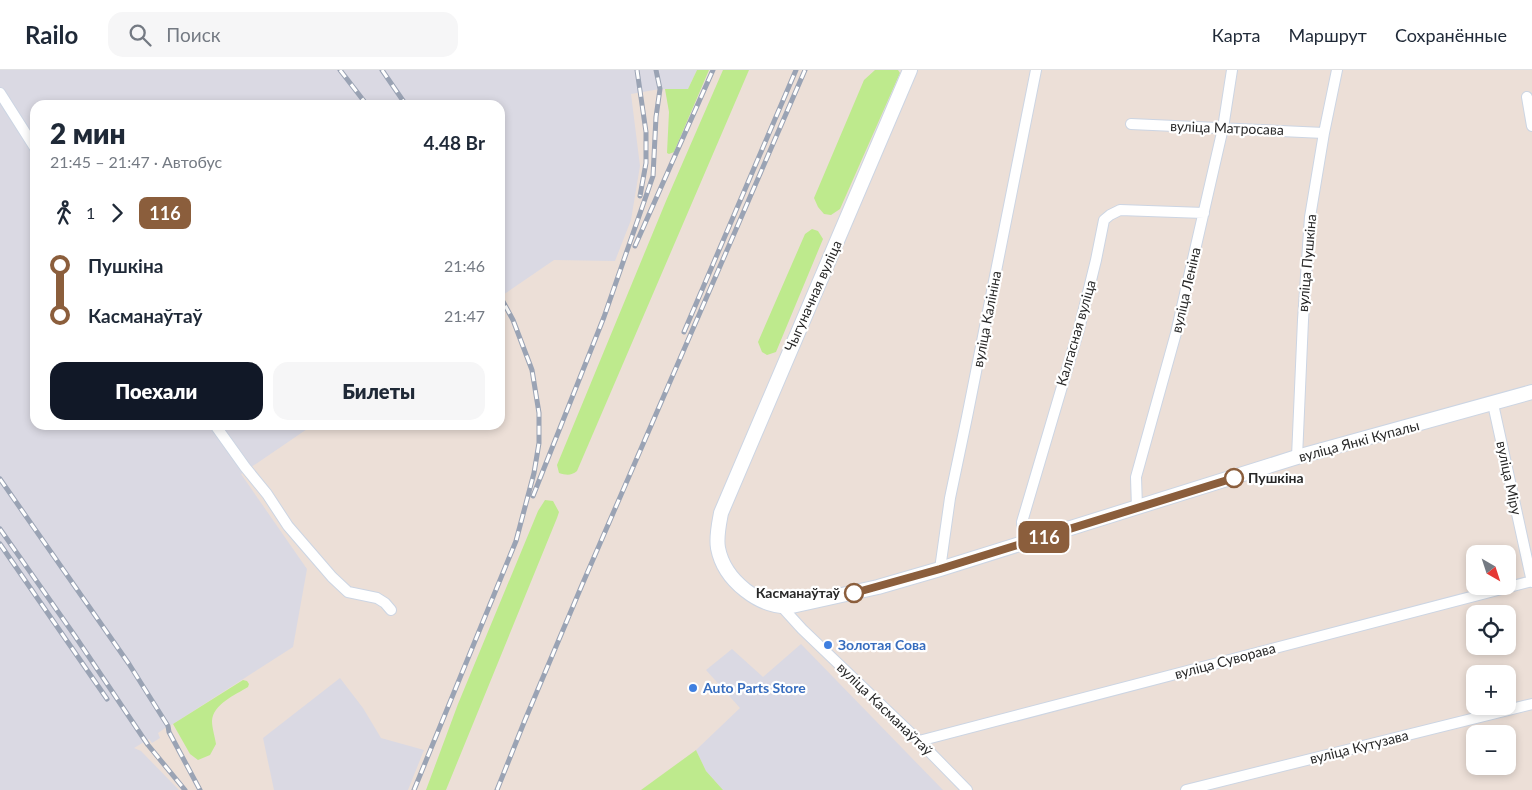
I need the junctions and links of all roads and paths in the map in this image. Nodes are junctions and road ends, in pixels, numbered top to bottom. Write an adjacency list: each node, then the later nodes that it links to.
1 (910, 70): 18 (street, Чыгуначная вуліца)
2 (1036, 70): 20 (street, вуліца Калініна)
3 (1232, 70): 9 (street, вуліца Леніна)
4 (1338, 70): 10 (street, вуліца Пушкіна)
5 (0, 93): 11 (street)
6 (1526, 97): 8 (street)
7 (1131, 124): 9 (street, вуліца Матросава)
8 (1532, 126)
9 (1222, 128): 10 (street, вуліца Матросава); 12 (street, вуліца Леніна)
10 (1324, 132): 16 (street, вуліца Пушкіна)
11 (30, 140)
12 (1204, 213): 17 (street, вуліца Леніна); 19 (street, Калгасная вуліца)
13 (1532, 392): 14 (street, вуліца Янкі Купалы)
14 (1493, 404): 16 (street, вуліца Янкі Купалы); 21 (street, вуліца Міру)
15 (219, 430): 23 (street)
16 (1297, 457): 17 (street, вуліца Янкі Купалы)
17 (1137, 508): 19 (street, вуліца Янкі Купалы)
18 (719, 522): 22 (street, вуліца Янкі Купалы)
19 (1024, 544): 20 (street, вуліца Янкі Купалы)
20 (940, 569): 22 (street, вуліца Янкі Купалы)
21 (1532, 582): 25 (street, вуліца Суворава)
22 (782, 606): 25 (street, вуліца Касманаўтаў)
23 (392, 610)
24 (1532, 704): 27 (street, вуліца Кутузава)
25 (919, 741): 26 (street, вуліца Касманаўтаў)
26 (967, 790)
27 (1186, 790)

